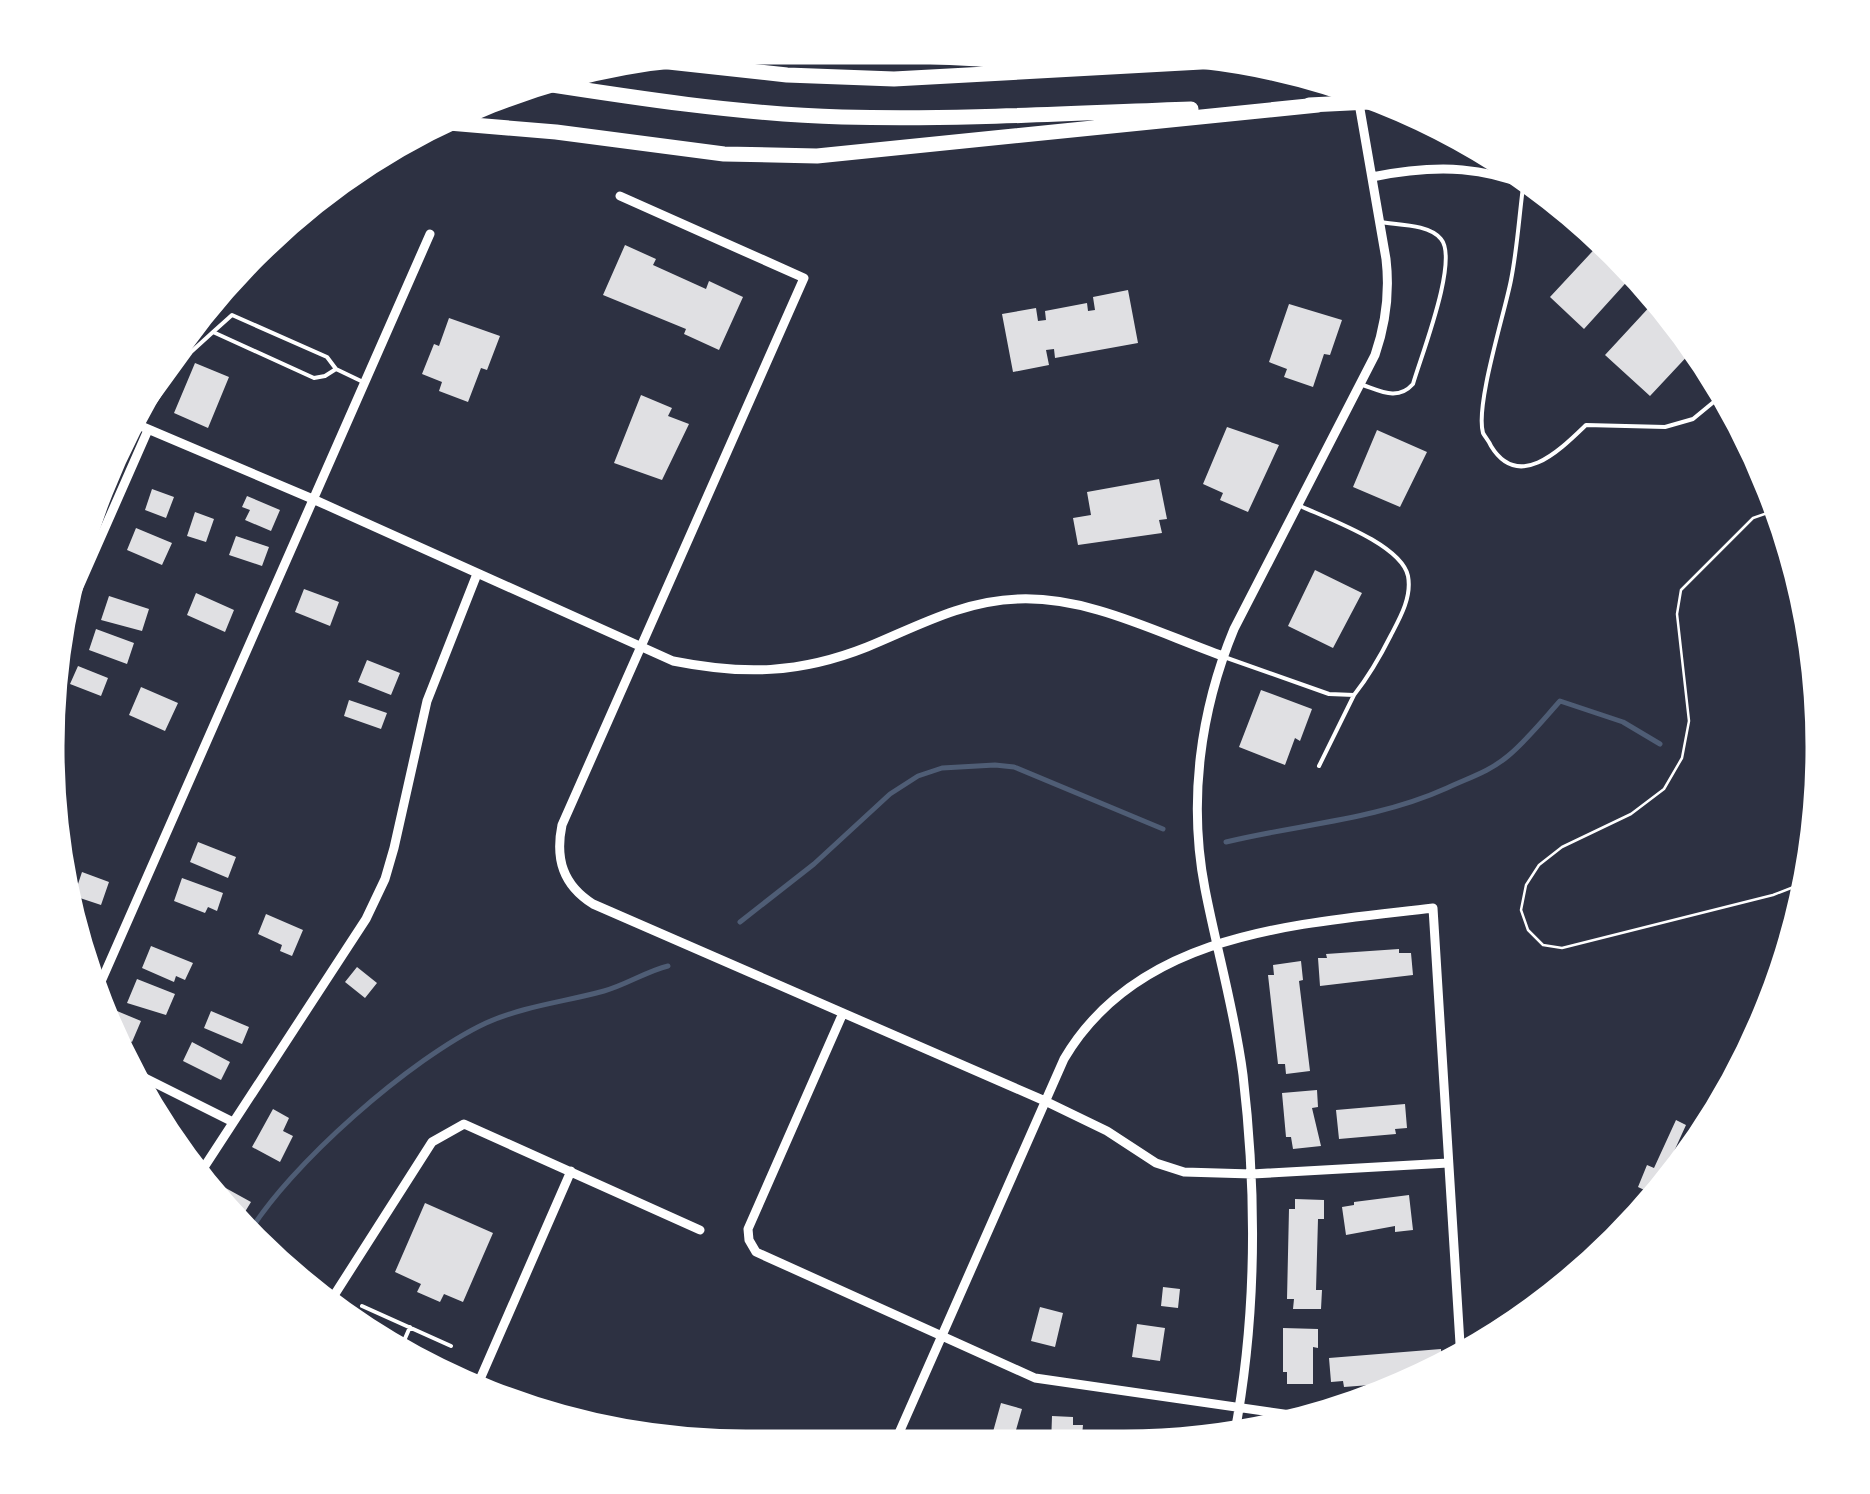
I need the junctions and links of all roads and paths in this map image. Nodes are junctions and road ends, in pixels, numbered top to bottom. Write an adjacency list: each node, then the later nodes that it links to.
1 (1036, 62): 4 (highway)
2 (1164, 64): 4 (highway)
3 (691, 65): 4 (highway)
4 (1123, 66)
5 (568, 87): 7 (highway)
6 (1352, 103): 7 (highway)
7 (1318, 104): 9 (highway)
8 (1360, 105): 11 (street)
9 (464, 124)
10 (1497, 174): 11 (street)
11 (1372, 177): 14 (street)
12 (1523, 192): 21 (lane)
13 (620, 196): 29 (street)
14 (1380, 222): 19 (street); 19 (lane)
15 (430, 234): 18 (street)
16 (212, 332): 17 (lane); 17 (lane); 20 (lane)
17 (336, 369): 18 (lane)
18 (365, 384): 24 (street)
19 (1360, 384): 25 (street)
20 (164, 389)
21 (1714, 402)
22 (142, 427): 24 (street)
23 (116, 482): 27 (street)
24 (315, 500): 28 (street); 35 (street)
25 (1298, 504): 30 (street); 31 (lane)
26 (1766, 514): 33 (path)
27 (98, 529)
28 (477, 574): 29 (street); 39 (street)
29 (639, 648): 30 (street); 36 (street)
30 (1222, 656): 31 (lane); 34 (street)
31 (1354, 695): 32 (lane)
32 (1319, 766)
33 (1792, 888)
34 (1217, 944): 38 (street); 40 (street); 43 (street)
35 (103, 978)
36 (843, 1014): 38 (street); 48 (street)
37 (149, 1080): 39 (street)
38 (1045, 1101): 43 (street); 48 (street)
39 (233, 1122): 41 (street)
40 (1448, 1163): 43 (street); 50 (street)
41 (205, 1165)
42 (571, 1171): 44 (street); 45 (street); 52 (street)
43 (1252, 1174): 53 (street)
44 (700, 1230)
45 (335, 1294)
46 (362, 1306): 47 (lane)
47 (410, 1328): 49 (lane); 51 (lane)
48 (941, 1338): 53 (street); 56 (street)
49 (405, 1340)
50 (1460, 1343)
51 (451, 1346)
52 (481, 1377)
53 (1240, 1406): 54 (street); 55 (street)
54 (1280, 1413)
55 (1237, 1422)
56 (899, 1432)

